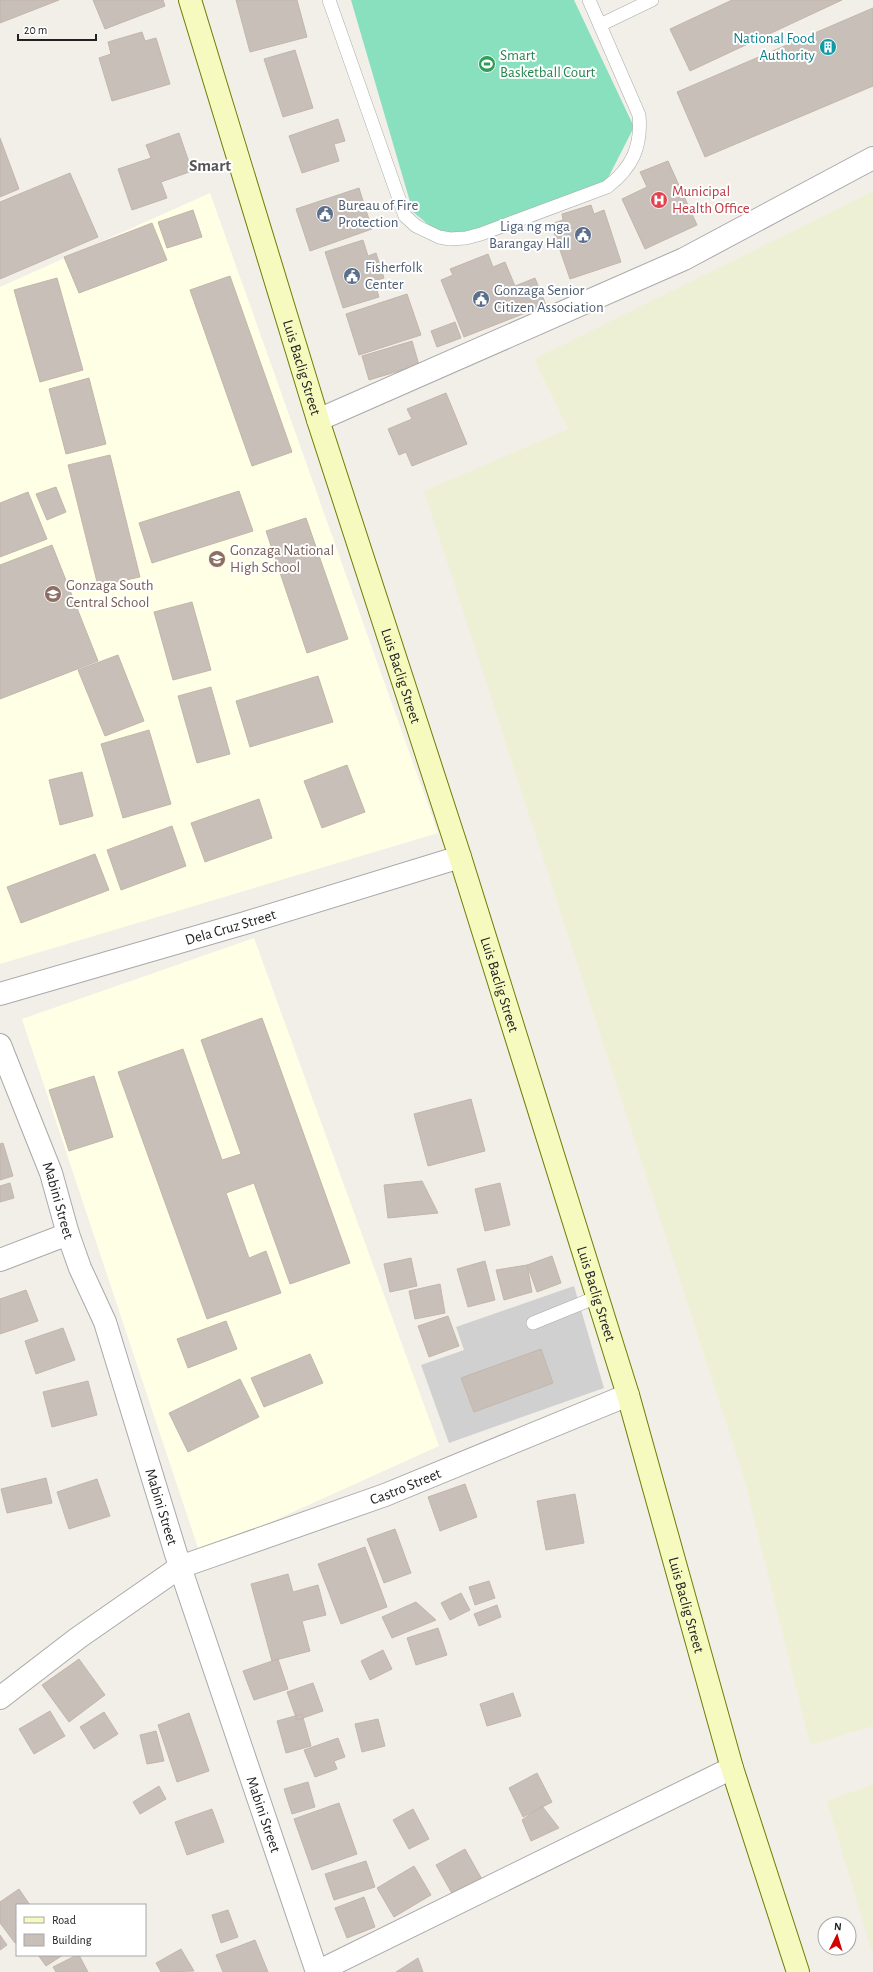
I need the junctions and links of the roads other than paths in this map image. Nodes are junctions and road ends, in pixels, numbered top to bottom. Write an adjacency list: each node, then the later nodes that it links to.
1 (190, 0): 7 (street, Luis Baclig Street)
2 (329, 0): 5 (lane)
3 (589, 0): 5 (lane)
4 (652, 0): 5 (lane)
5 (600, 25)
6 (873, 158): 7 (street)
7 (318, 420): 8 (street, Luis Baclig Street)
8 (460, 857): 9 (street, Dela Cruz Street); 13 (street, Luis Baclig Street)
9 (0, 994)
10 (0, 1045): 11 (street, Mabini Street)
11 (68, 1234): 12 (street); 16 (street, Mabini Street)
12 (0, 1260)
13 (597, 1297): 14 (lane); 15 (street, Luis Baclig Street)
14 (533, 1323)
15 (628, 1395): 16 (street, Castro Street); 18 (street, Luis Baclig Street)
16 (180, 1567): 17 (street, Castro Street); 19 (street, Mabini Street)
17 (0, 1698)
18 (732, 1768): 19 (street); 20 (street, Luis Baclig Street)
19 (317, 1972)
20 (798, 1972)

